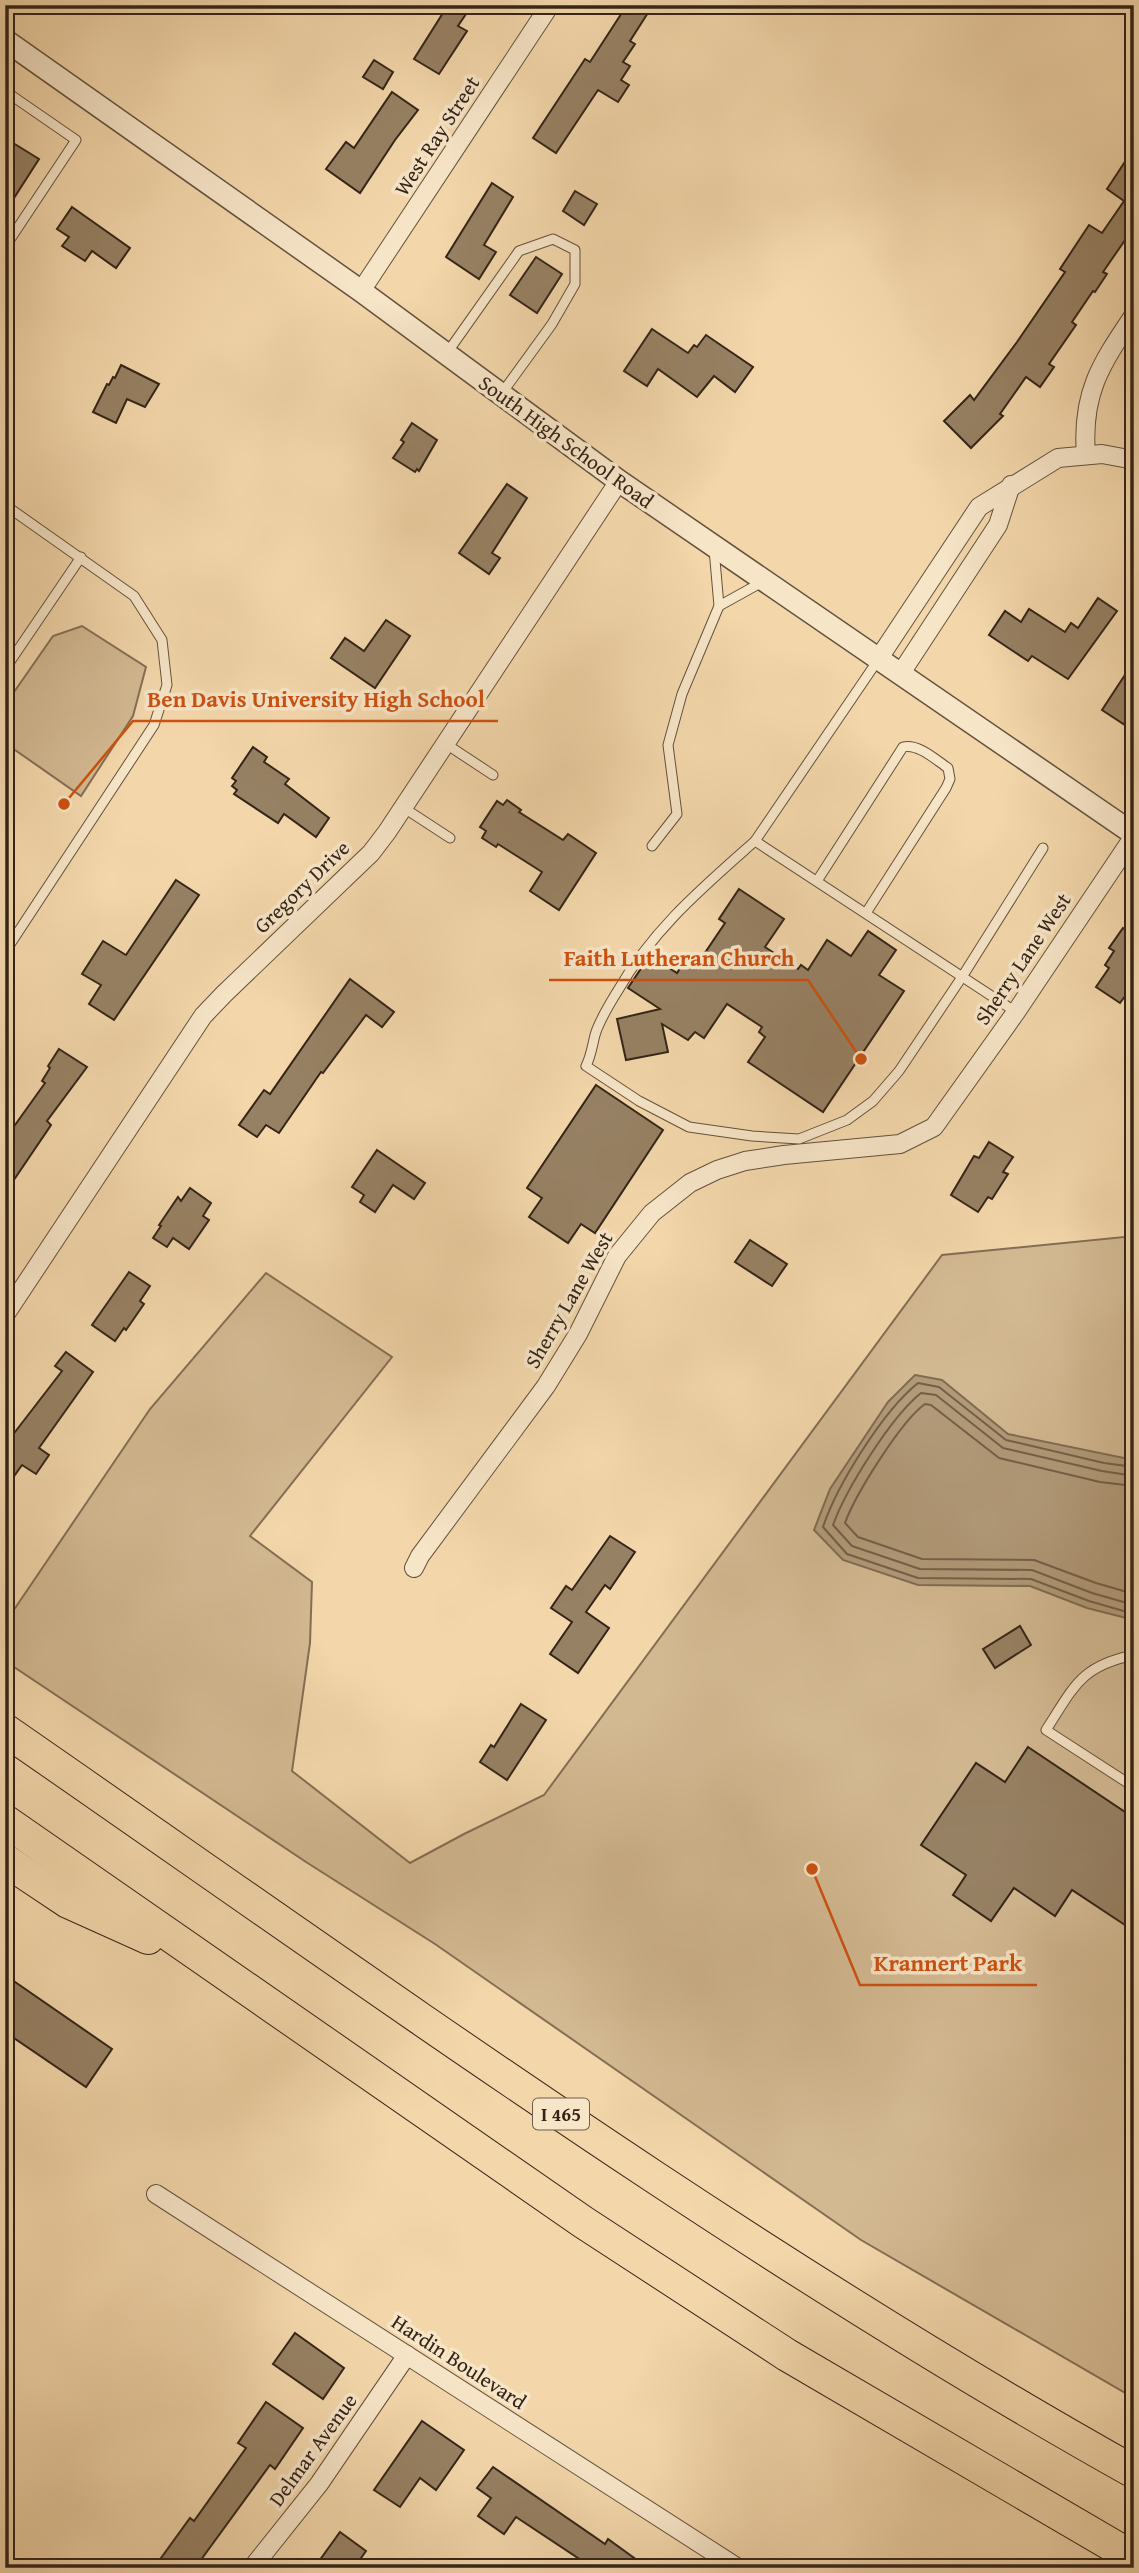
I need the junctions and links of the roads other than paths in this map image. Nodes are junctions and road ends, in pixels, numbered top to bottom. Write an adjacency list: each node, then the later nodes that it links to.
1 (550, 5): 5 (street, West Ray Street)
2 (5, 40): 5 (street, South High School Road)
3 (5, 92): 4 (lane)
4 (5, 247)
5 (361, 291): 7 (street, South High School Road)
6 (1134, 314): 9 (street)
7 (447, 354): 8 (street, South High School Road); 8 (lane)
8 (501, 394): 11 (street, South High School Road)
9 (1086, 455): 10 (street); 12 (street)
10 (1134, 460)
11 (620, 481): 14 (street, South High School Road); 21 (street, Gregory Drive)
12 (1012, 485): 18 (street); 20 (street)
13 (5, 505): 15 (lane)
14 (714, 547): 16 (street, South High School Road); 17 (lane)
15 (81, 557): 19 (lane); 31 (lane)
16 (765, 581): 17 (lane); 18 (street, South High School Road)
17 (719, 606): 27 (lane)
18 (879, 658): 20 (street, South High School Road); 26 (lane)
19 (5, 669)
20 (901, 673): 24 (street, South High School Road)
21 (446, 744): 22 (lane); 23 (street, Gregory Drive)
22 (494, 775)
23 (404, 808): 25 (lane); 34 (street, Gregory Drive)
24 (1134, 835): 33 (street, Sherry Lane West)
25 (450, 838)
26 (755, 841): 29 (lane); 32 (lane)
27 (652, 846)
28 (1043, 849): 32 (lane)
29 (817, 881): 30 (lane); 30 (lane)
30 (866, 913): 32 (lane)
31 (5, 951)
32 (962, 977): 33 (lane)
33 (1016, 1012): 35 (street, Sherry Lane West)
34 (5, 1315)
35 (414, 1568)
36 (1134, 1655): 38 (lane)
37 (5, 1730): 44 (highway, I 465)
38 (1134, 1787)
39 (5, 1821): 41 (highway)
40 (5, 1860): 41 (highway)
41 (222, 1972): 45 (highway)
42 (156, 2194): 43 (street, Hardin Boulevard)
43 (407, 2355): 46 (street, Delmar Avenue); 47 (street, Hardin Boulevard)
44 (1134, 2472)
45 (1134, 2558)
46 (252, 2568)
47 (738, 2568)

